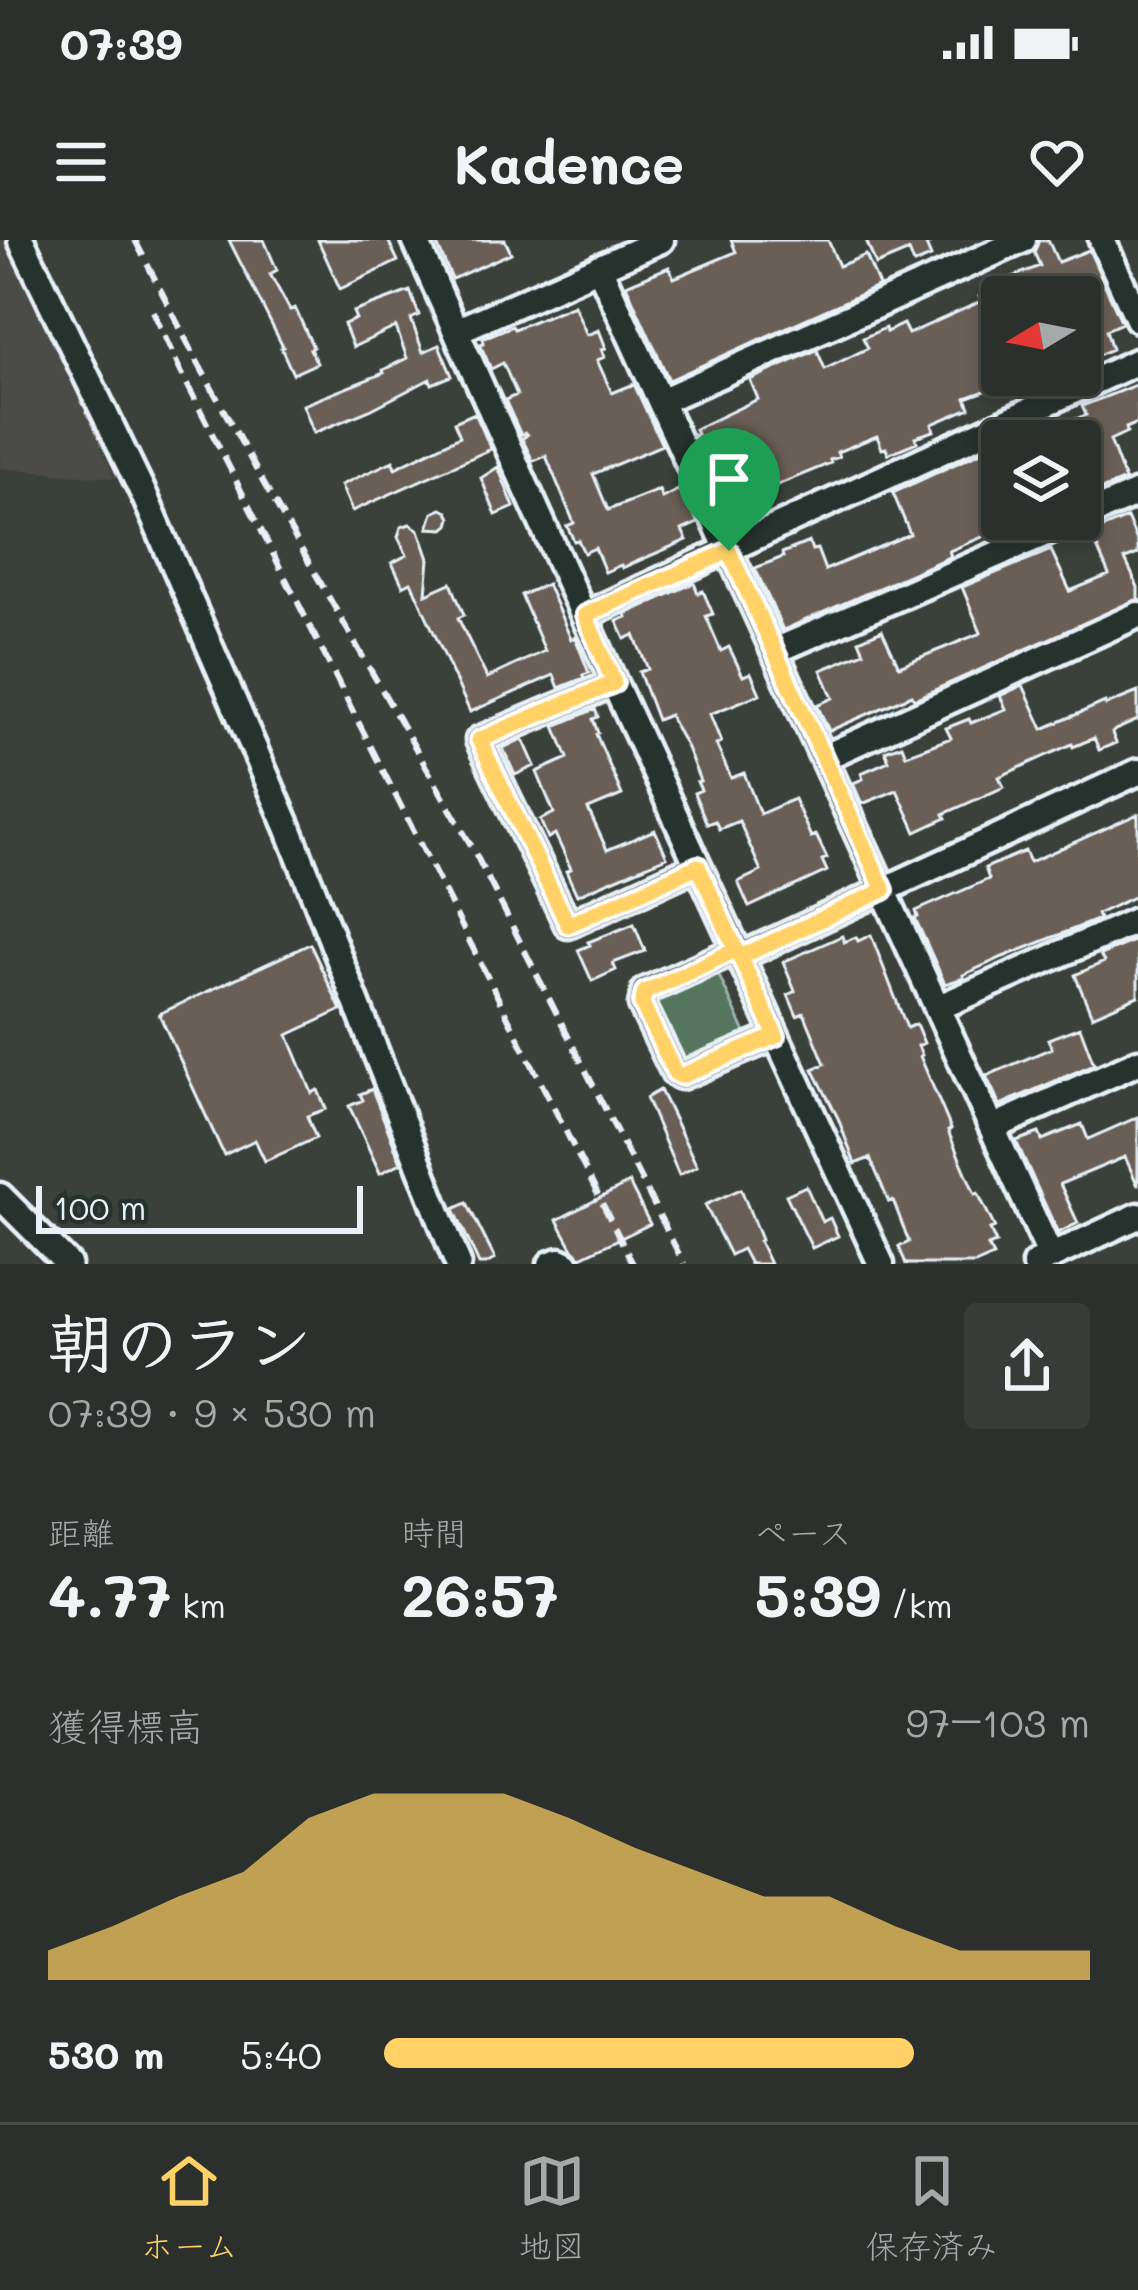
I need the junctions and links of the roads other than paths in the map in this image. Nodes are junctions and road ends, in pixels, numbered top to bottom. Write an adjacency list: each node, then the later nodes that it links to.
1 (22, 240): 33 (street)
2 (415, 240): 8 (street)
3 (661, 240): 6 (street)
4 (1023, 240): 10 (street)
5 (1102, 240): 7 (street)
6 (599, 267): 8 (street); 10 (street)
7 (1138, 320)
8 (456, 331): 15 (street)
9 (1138, 361): 14 (street)
10 (661, 401): 14 (street)
11 (1138, 493): 12 (street)
12 (1101, 509)
13 (1031, 540): 17 (street)
14 (729, 551): 15 (street); 17 (street)
15 (585, 615): 18 (street)
16 (1138, 615): 19 (street)
17 (775, 651): 19 (street)
18 (614, 683): 21 (street); 21 (street)
19 (823, 758): 22 (street)
20 (1138, 772): 22 (street)
21 (698, 866): 24 (street)
22 (884, 890): 24 (street); 25 (street)
23 (1138, 920): 25 (street)
24 (738, 954): 26 (street); 26 (street)
25 (938, 1008): 28 (street)
26 (776, 1036): 36 (street)
27 (1138, 1062): 28 (street)
28 (992, 1128): 31 (street)
29 (0, 1196): 32 (street)
30 (1138, 1216): 31 (street)
31 (1043, 1260)
32 (68, 1264)
33 (458, 1264)
34 (551, 1264): 35 (street)
35 (566, 1264)
36 (881, 1264)

